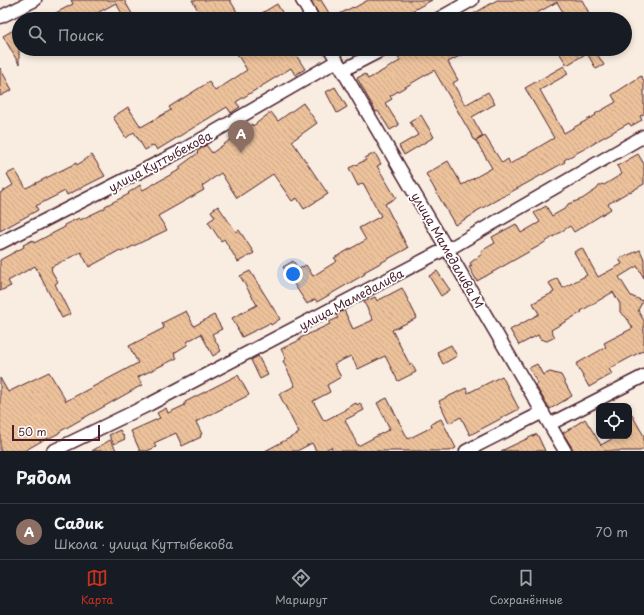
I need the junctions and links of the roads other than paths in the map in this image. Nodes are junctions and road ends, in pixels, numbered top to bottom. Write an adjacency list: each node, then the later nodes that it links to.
1 (35, 0): 6 (street)
2 (302, 0): 4 (street)
3 (472, 0): 5 (street)
4 (309, 12)
5 (451, 12)
6 (0, 17)
7 (334, 56): 9 (street, улица Мамедалива М)
8 (366, 56): 9 (street, улица Куттыбекова)
9 (340, 66): 11 (street, улица Куттыбекова); 12 (street, улица Мамедалива М)
10 (644, 136): 12 (street, улица Мамедалива)
11 (0, 243)
12 (447, 248): 14 (street, улица Мамедалива М); 16 (street, улица Мамедалива)
13 (644, 376): 15 (street)
14 (543, 412): 15 (street, улица Мамедалива М); 17 (street)
15 (550, 424): 18 (street, улица Мамедалива М)
16 (53, 451)
17 (466, 451)
18 (565, 451)

